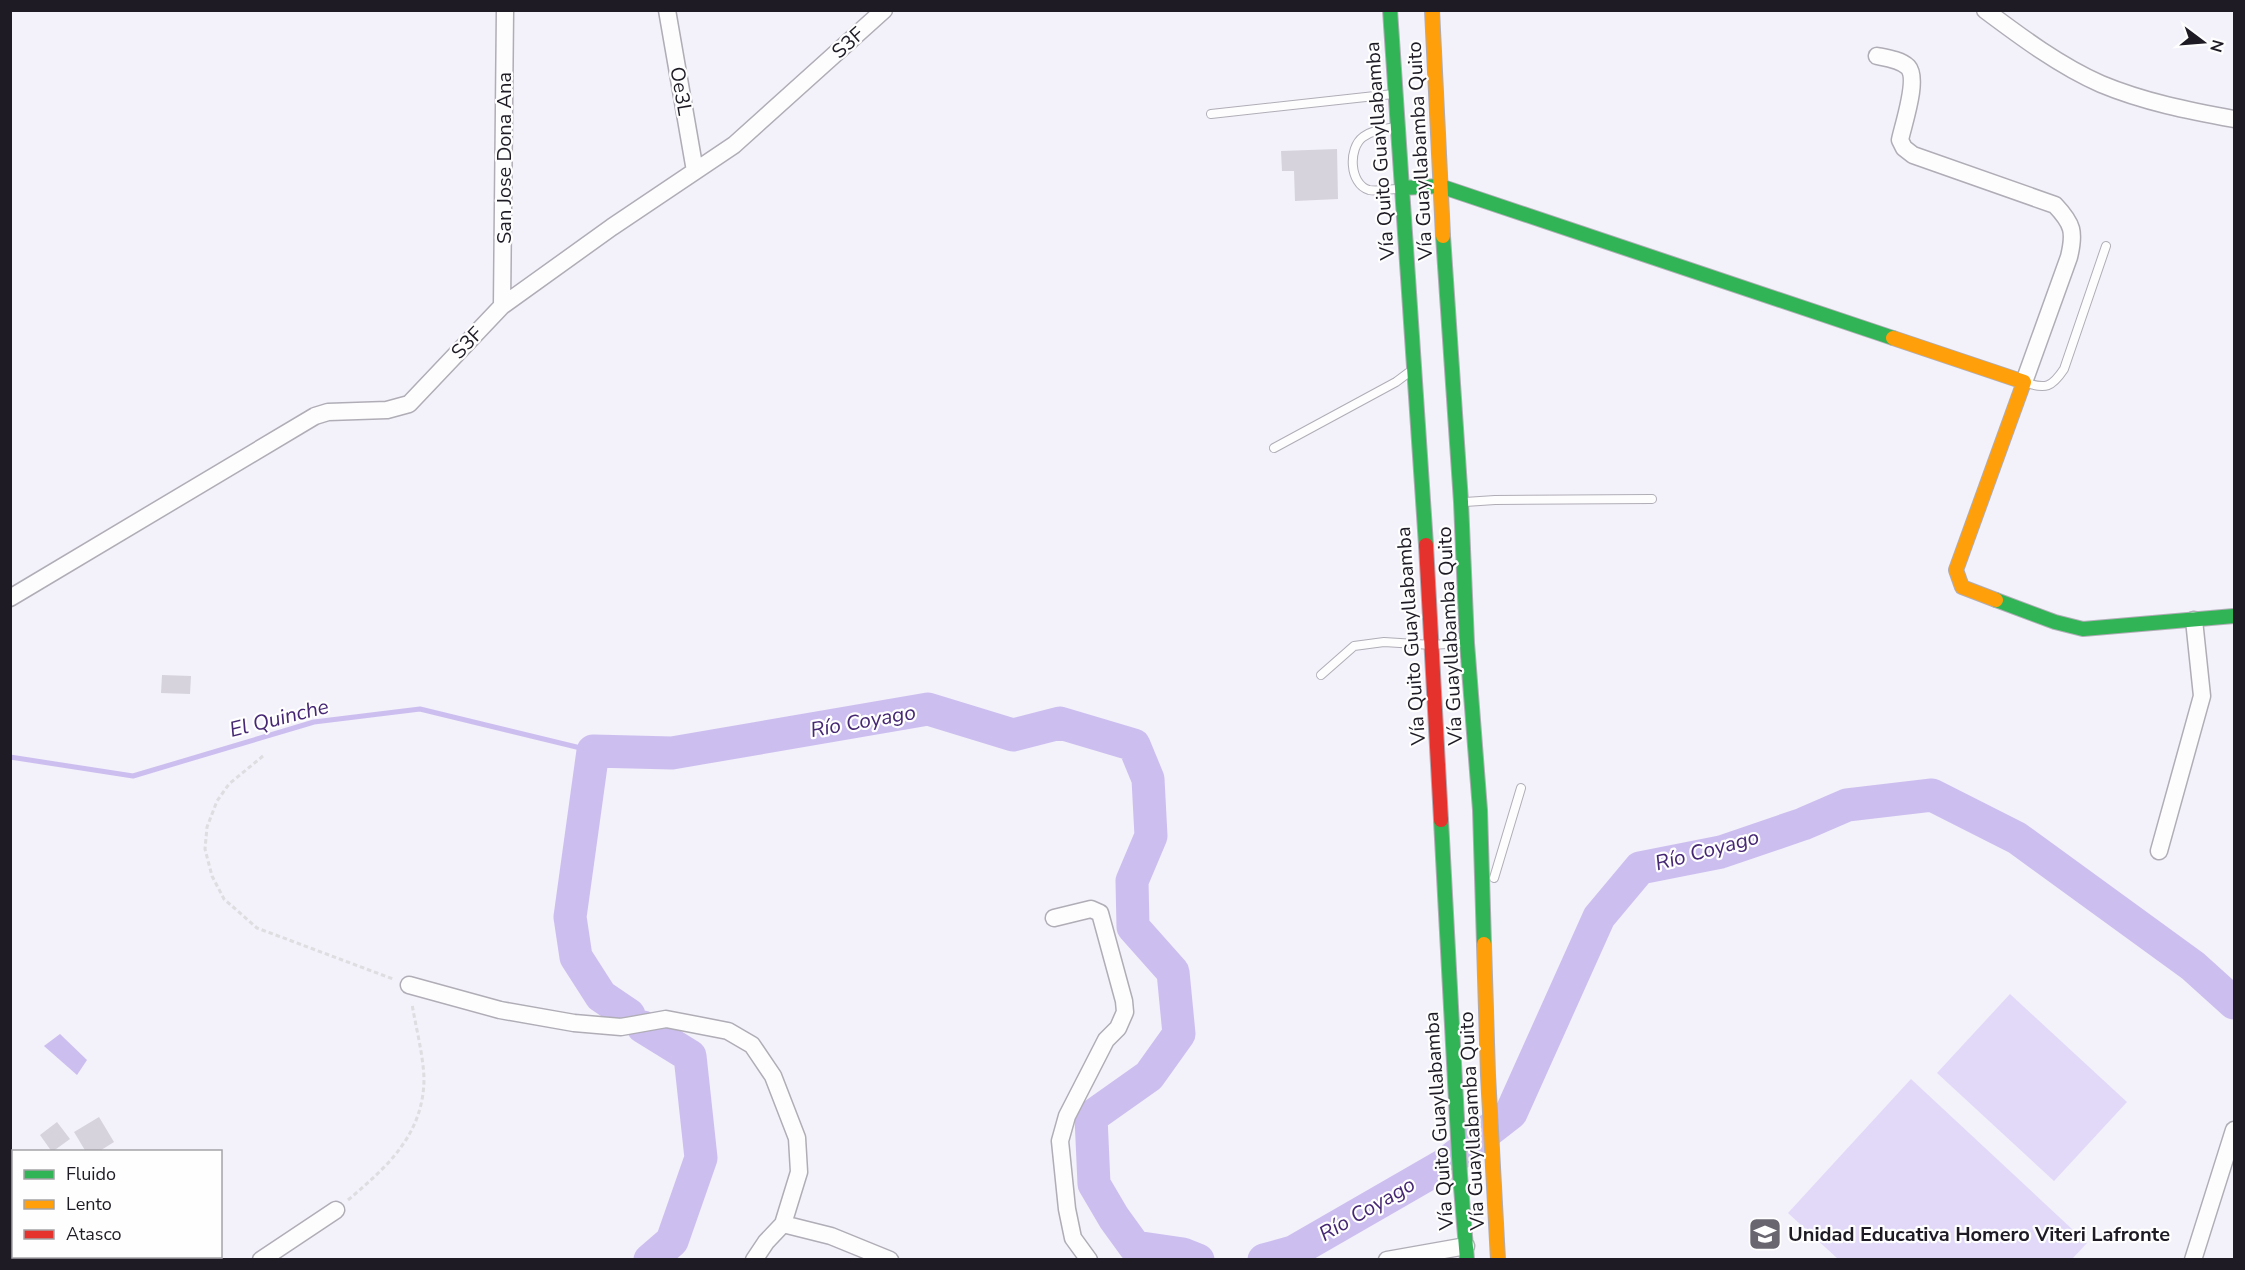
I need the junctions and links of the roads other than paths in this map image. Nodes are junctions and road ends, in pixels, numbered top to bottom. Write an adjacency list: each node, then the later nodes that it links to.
1 (505, 10): 16 (street, San Jose Dona Ana)
2 (667, 10): 12 (street, Oe3L)
3 (884, 10): 12 (street, S3F)
4 (1389, 10): 8 (main road, Vía Quito Guayllabamba)
5 (1432, 10): 13 (main road, Vía Guayllabamba Quito)
6 (1985, 10): 10 (street)
7 (1877, 56): 18 (street)
8 (1397, 94): 9 (lane); 11 (main road, Vía Quito Guayllabamba)
9 (1211, 114)
10 (2235, 119)
11 (1398, 126): 14 (main road, Vía Quito Guayllabamba); 14 (lane)
12 (695, 171): 16 (street, S3F)
13 (1440, 186): 14 (main road); 18 (main road); 21 (main road, Vía Guayllabamba Quito)
14 (1402, 188): 17 (main road, Vía Quito Guayllabamba)
15 (2106, 246): 18 (lane)
16 (502, 306): 22 (street, S3F)
17 (1414, 369): 19 (lane); 26 (main road, Vía Quito Guayllabamba)
18 (2024, 382): 24 (main road)
19 (1275, 448)
20 (1652, 499): 21 (lane)
21 (1461, 502): 25 (main road, Vía Guayllabamba Quito)
22 (10, 598)
23 (2235, 616): 24 (main road)
24 (2194, 620): 29 (street)
25 (1467, 643): 26 (lane); 30 (main road, Vía Guayllabamba Quito)
26 (1432, 645): 27 (lane); 36 (main road, Vía Quito Guayllabamba)
27 (1321, 675)
28 (1521, 788): 30 (lane)
29 (2159, 851)
30 (1483, 913): 42 (main road, Vía Guayllabamba Quito)
31 (1054, 918): 40 (street)
32 (410, 985): 35 (street)
33 (2235, 1130): 43 (street)
34 (336, 1210): 38 (street)
35 (783, 1224): 37 (street); 39 (street)
36 (1466, 1253): 41 (street)
37 (887, 1259)
38 (261, 1260)
39 (754, 1260)
40 (1089, 1260)
41 (1387, 1260)
42 (1498, 1260)
43 (2193, 1260)

